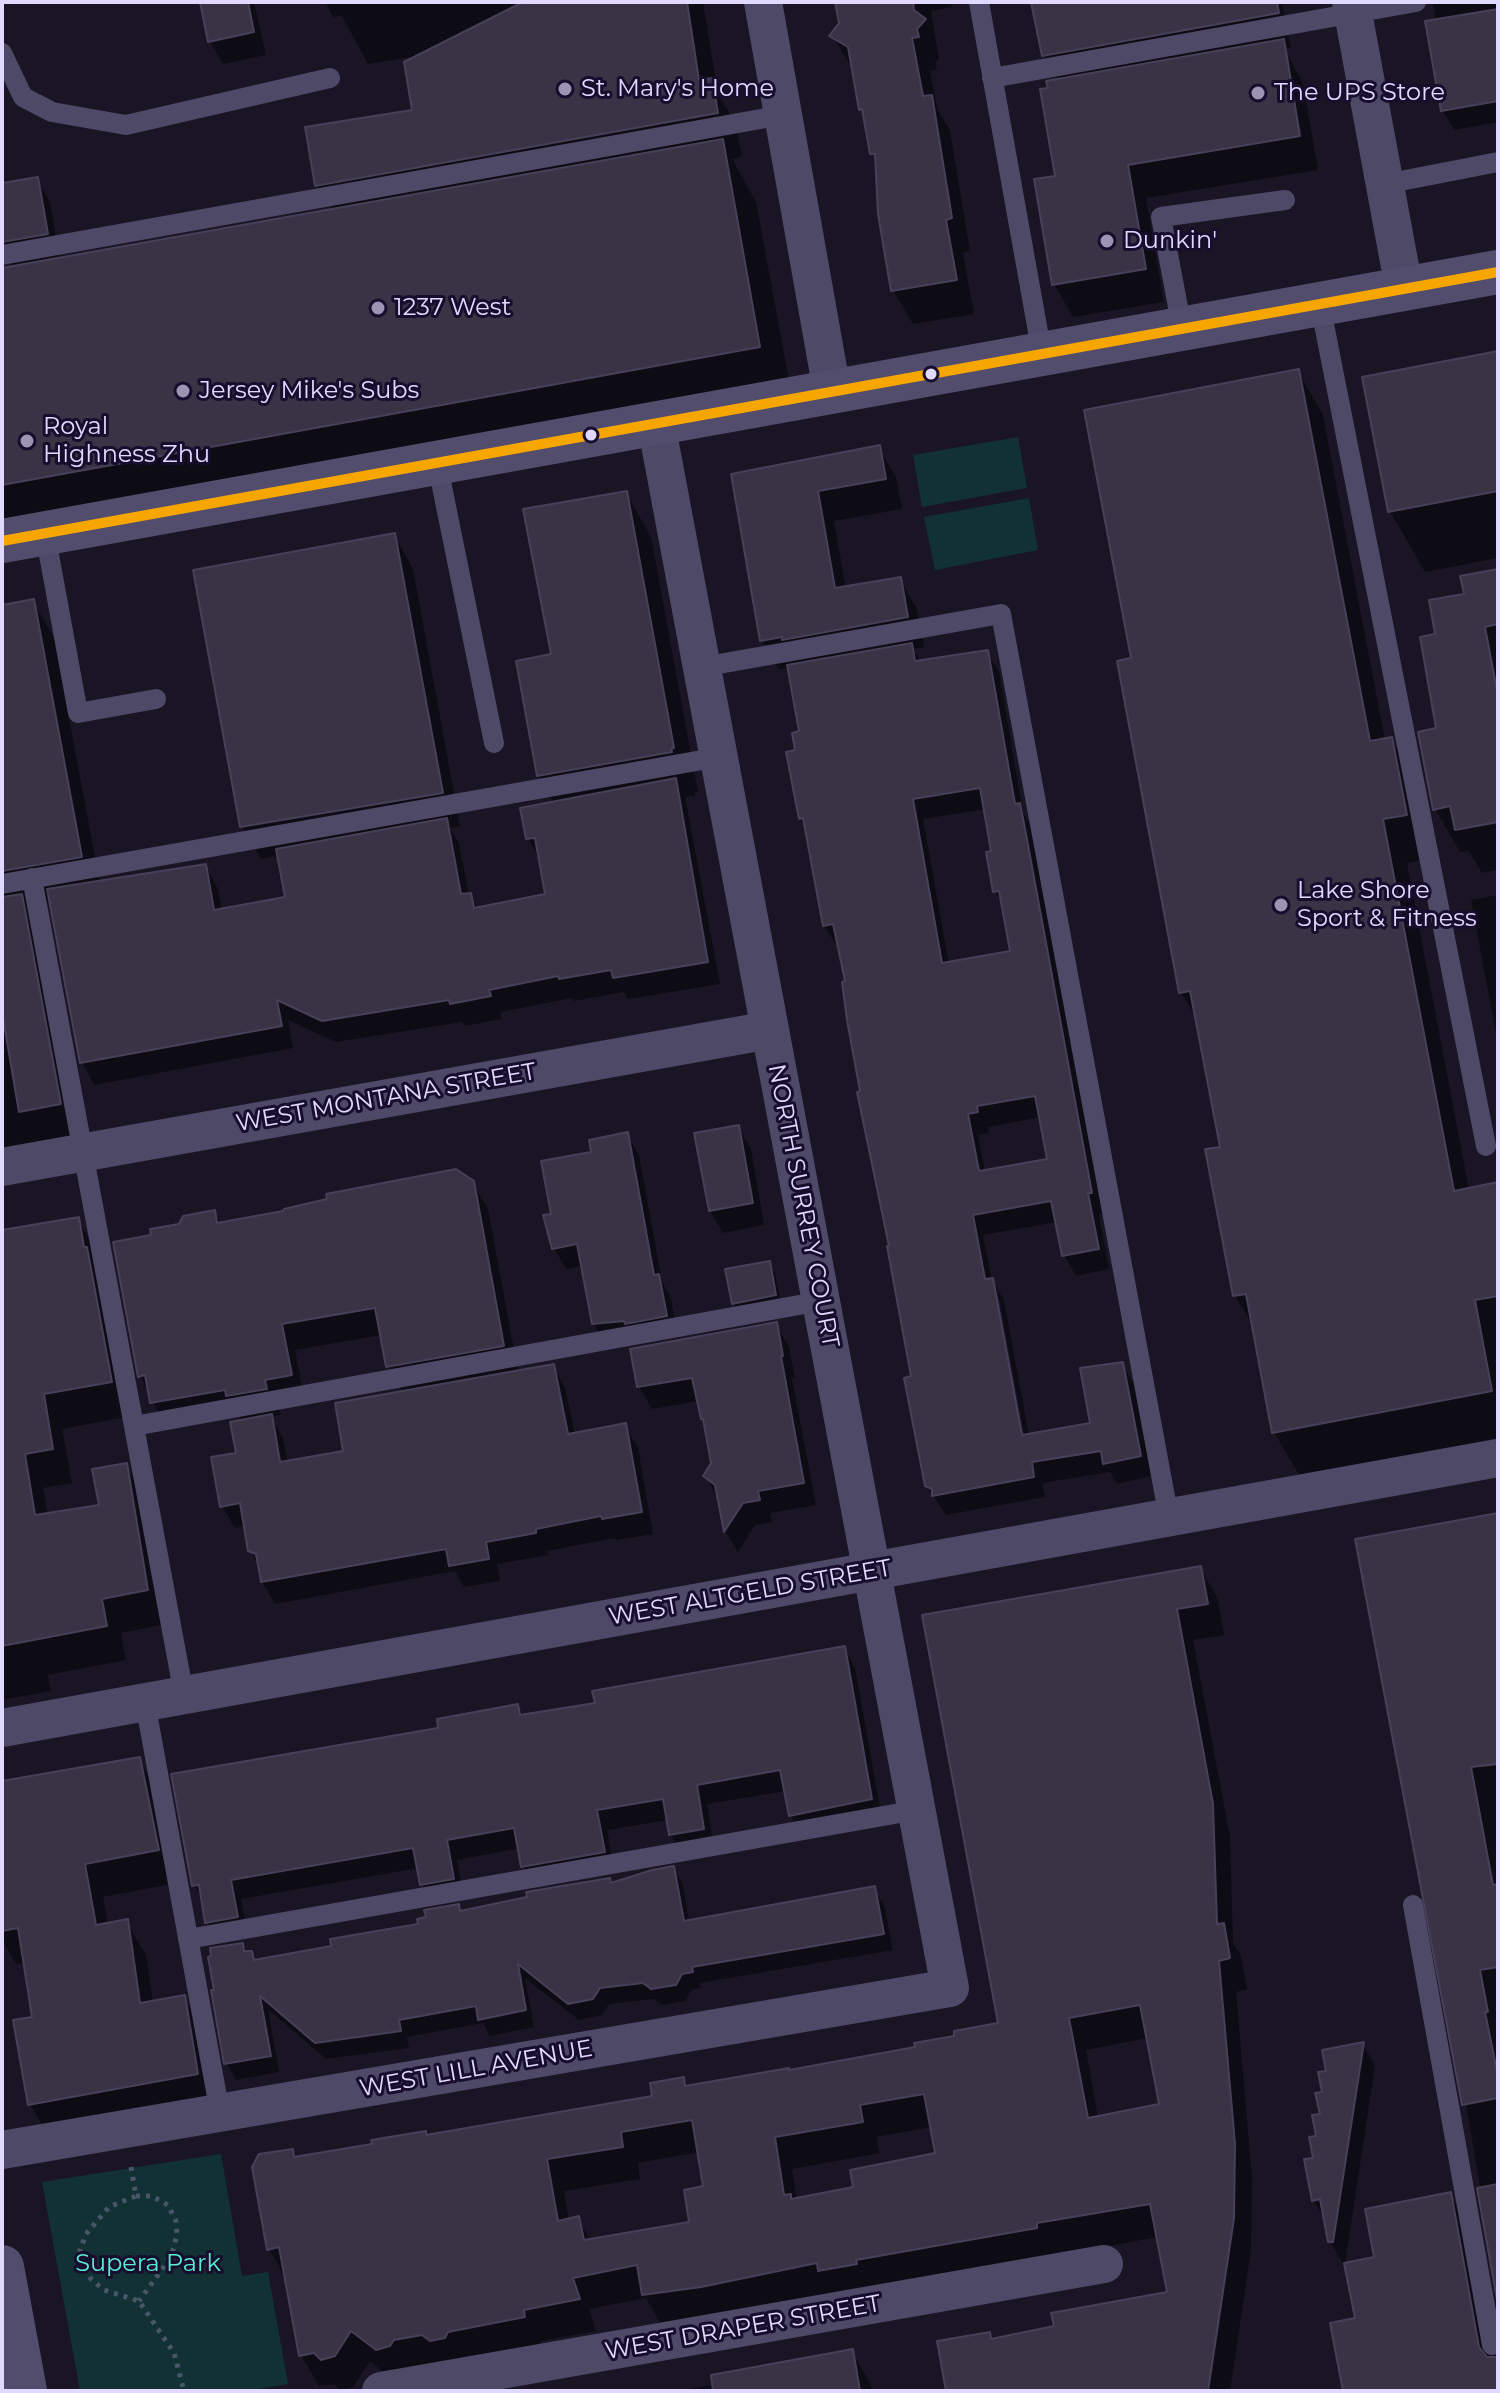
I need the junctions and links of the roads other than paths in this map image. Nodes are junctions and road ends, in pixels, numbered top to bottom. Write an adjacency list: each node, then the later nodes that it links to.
1 (763, 2): 8 (street)
2 (979, 2): 7 (lane)
3 (1416, 2): 4 (lane)
4 (1352, 8): 7 (lane); 10 (street)
5 (2, 53): 6 (lane)
6 (330, 78)
7 (992, 78): 17 (lane)
8 (783, 115): 12 (lane); 18 (street)
9 (1498, 162): 10 (lane)
10 (1385, 184): 14 (street)
11 (1285, 200): 16 (lane)
12 (2, 255)
13 (1498, 272): 14 (main road)
14 (1404, 288): 15 (main road)
15 (1320, 304): 16 (main road); 30 (lane)
16 (1182, 328): 17 (main road)
17 (1042, 354): 18 (main road)
18 (832, 391): 19 (main road)
19 (656, 423): 20 (main road); 23 (street, NORTH SURREY COURT)
20 (437, 462): 21 (main road); 25 (lane)
21 (45, 533): 22 (main road); 24 (lane)
22 (2, 541)
23 (702, 667): 26 (street, NORTH SURREY COURT); 36 (lane)
24 (156, 699)
25 (494, 743)
26 (719, 757): 27 (lane); 29 (street, NORTH SURREY COURT)
27 (32, 878): 28 (lane); 31 (lane)
28 (2, 884)
29 (770, 1030): 31 (street, WEST MONTANA STREET); 33 (street, NORTH SURREY COURT)
30 (1486, 1146)
31 (84, 1152): 32 (street, WEST MONTANA STREET); 34 (lane)
32 (2, 1167)
33 (821, 1301): 34 (lane); 37 (street, NORTH SURREY COURT)
34 (134, 1426): 38 (lane)
35 (1498, 1458): 36 (street, WEST ALTGELD STREET)
36 (1169, 1518): 37 (street, WEST ALTGELD STREET)
37 (872, 1571): 38 (street, WEST ALTGELD STREET); 41 (street, NORTH SURREY COURT)
38 (184, 1695): 39 (street, WEST ALTGELD STREET)
39 (145, 1702): 40 (street, WEST ALTGELD STREET); 43 (lane)
40 (2, 1728)
41 (917, 1810): 43 (lane); 44 (street, NORTH SURREY COURT)
42 (1413, 1905): 50 (lane)
43 (188, 1939): 45 (lane)
44 (950, 1988): 45 (street, WEST LILL AVENUE)
45 (220, 2113): 46 (street, WEST LILL AVENUE)
46 (2, 2150)
47 (1104, 2264): 52 (street, WEST DRAPER STREET)
48 (2, 2267): 49 (main road)
49 (7, 2318): 51 (main road)
50 (1498, 2344)
51 (25, 2391)
52 (381, 2391)

